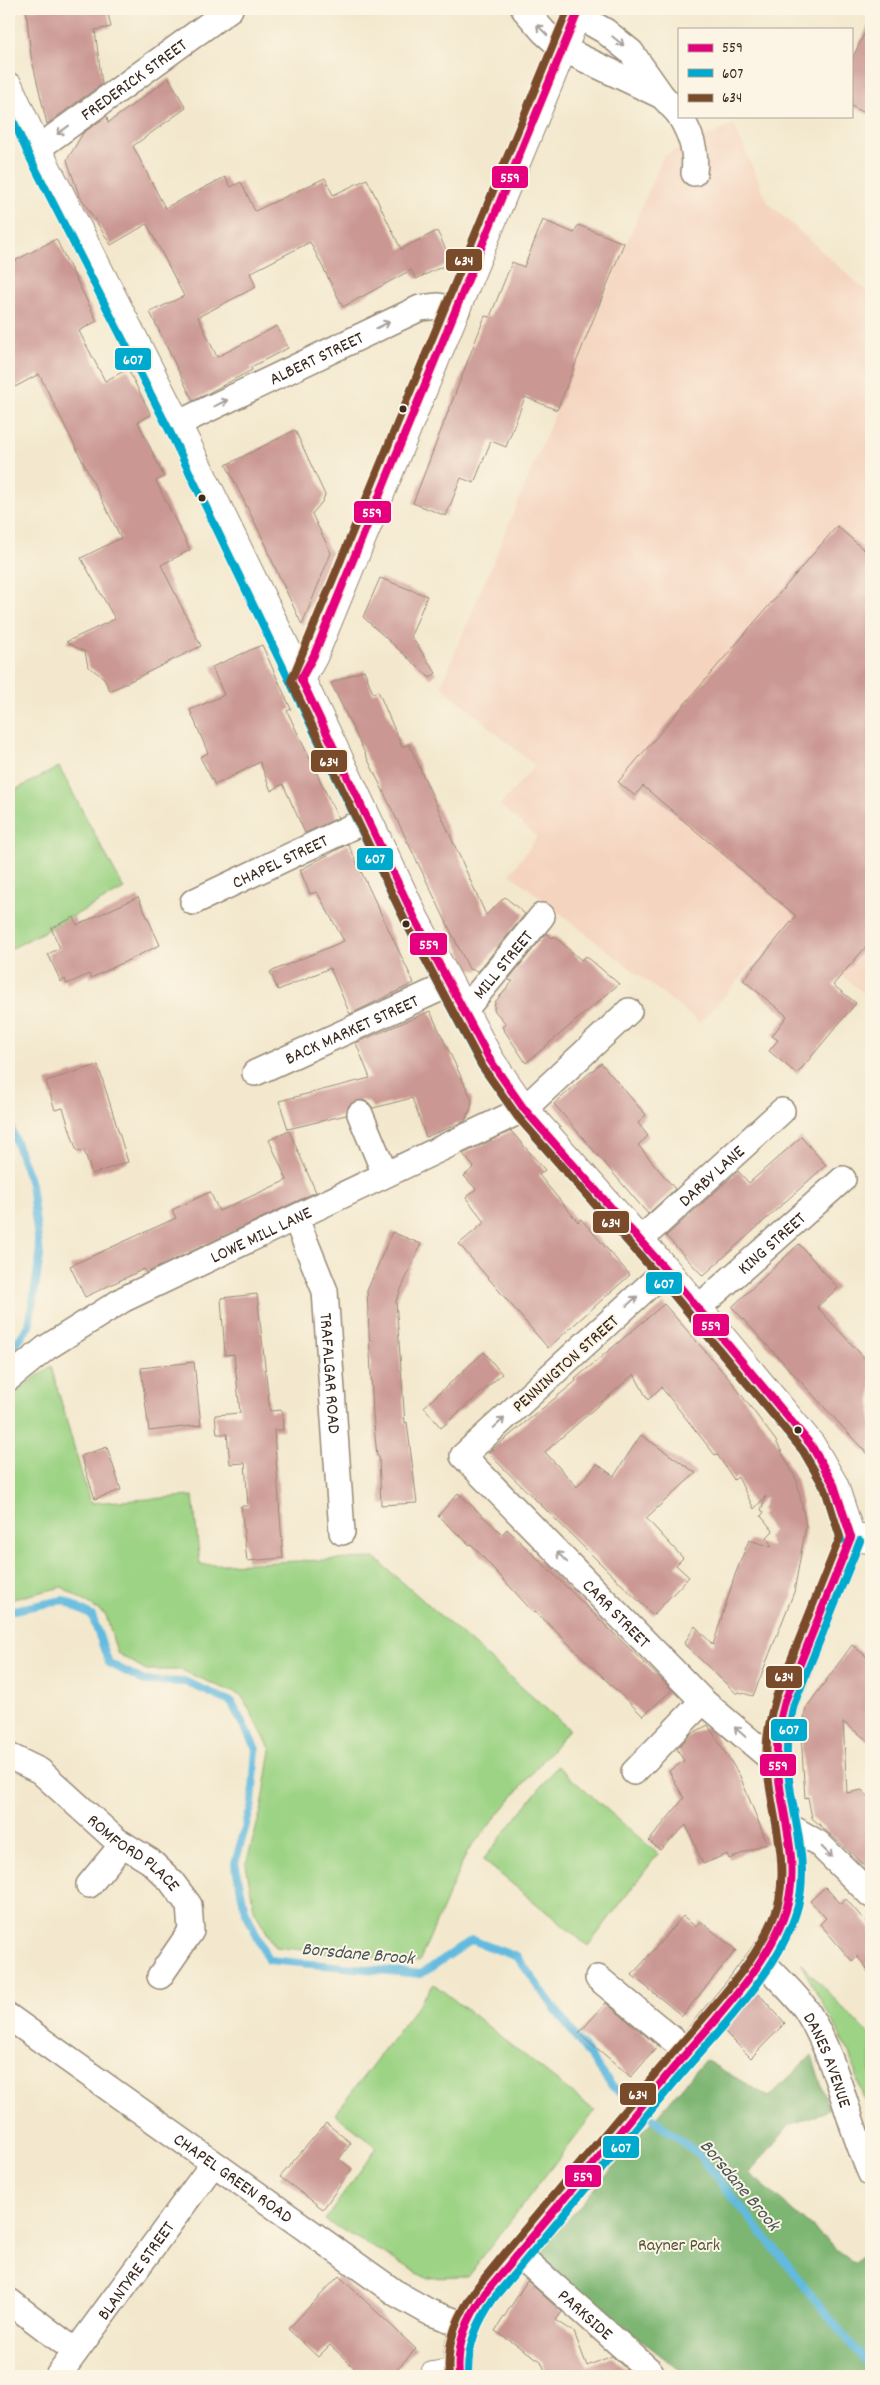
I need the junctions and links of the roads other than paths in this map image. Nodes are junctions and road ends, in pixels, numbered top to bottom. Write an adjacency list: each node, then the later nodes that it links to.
1 (230, 9): 9 (street, FREDERICK STREET, one-way to 9)
2 (524, 9): 4 (street, one-way to 2)
3 (578, 12): 4 (main road); 6 (street, one-way to 6)
4 (563, 49): 6 (street); 11 (main road)
5 (9, 87): 9 (main road)
6 (662, 96): 7 (street)
7 (678, 114)
8 (681, 118): 10 (street)
9 (36, 149): 12 (main road)
10 (694, 173)
11 (457, 310): 12 (street, ALBERT STREET, one-way to 11); 13 (main road)
12 (177, 424): 13 (main road)
13 (301, 679): 14 (main road)
14 (368, 819): 15 (street, CHAPEL STREET); 17 (main road)
15 (194, 902)
16 (542, 916): 19 (street, MILL STREET)
17 (448, 985): 19 (main road); 20 (street, BACK MARKET STREET)
18 (629, 1011): 21 (street, LOWE MILL LANE)
19 (463, 1012): 21 (main road)
20 (255, 1074)
21 (524, 1109): 24 (street, LOWE MILL LANE); 27 (main road)
22 (782, 1111): 27 (street, DARBY LANE)
23 (360, 1114): 24 (street)
24 (385, 1174): 26 (street, LOWE MILL LANE)
25 (843, 1179): 29 (street, KING STREET)
26 (296, 1219): 30 (street, LOWE MILL LANE); 32 (street, TRAFALGAR ROAD)
27 (640, 1240): 28 (main road)
28 (666, 1270): 29 (main road); 31 (street, PENNINGTON STREET, one-way to 28)
29 (698, 1308): 33 (main road)
30 (9, 1378)
31 (463, 1456): 34 (street, CARR STREET, one-way to 31)
32 (342, 1532)
33 (861, 1538): 36 (main road)
34 (703, 1701): 36 (street, CARR STREET, one-way to 34); 37 (street)
35 (9, 1756): 39 (street, ROMFORD PLACE)
36 (777, 1764): 38 (main road)
37 (634, 1772)
38 (788, 1825): 41 (street, one-way to 41); 42 (main road)
39 (123, 1844): 40 (street); 43 (street, ROMFORD PLACE)
40 (89, 1885)
41 (871, 1895)
42 (760, 1960): 46 (main road); 48 (street, DANES AVENUE)
43 (160, 1976)
44 (598, 1978): 46 (street)
45 (9, 2019): 47 (street, CHAPEL GREEN ROAD)
46 (688, 2052): 49 (main road)
47 (213, 2164): 51 (street, CHAPEL GREEN ROAD); 52 (street, BLANTYRE STREET)
48 (871, 2174)
49 (518, 2253): 51 (main road); 55 (street, PARKSIDE)
50 (9, 2301): 52 (street)
51 (465, 2325): 53 (main road)
52 (75, 2351): 54 (street, BLANTYRE STREET)
53 (450, 2375)
54 (58, 2376)
55 (653, 2376)

